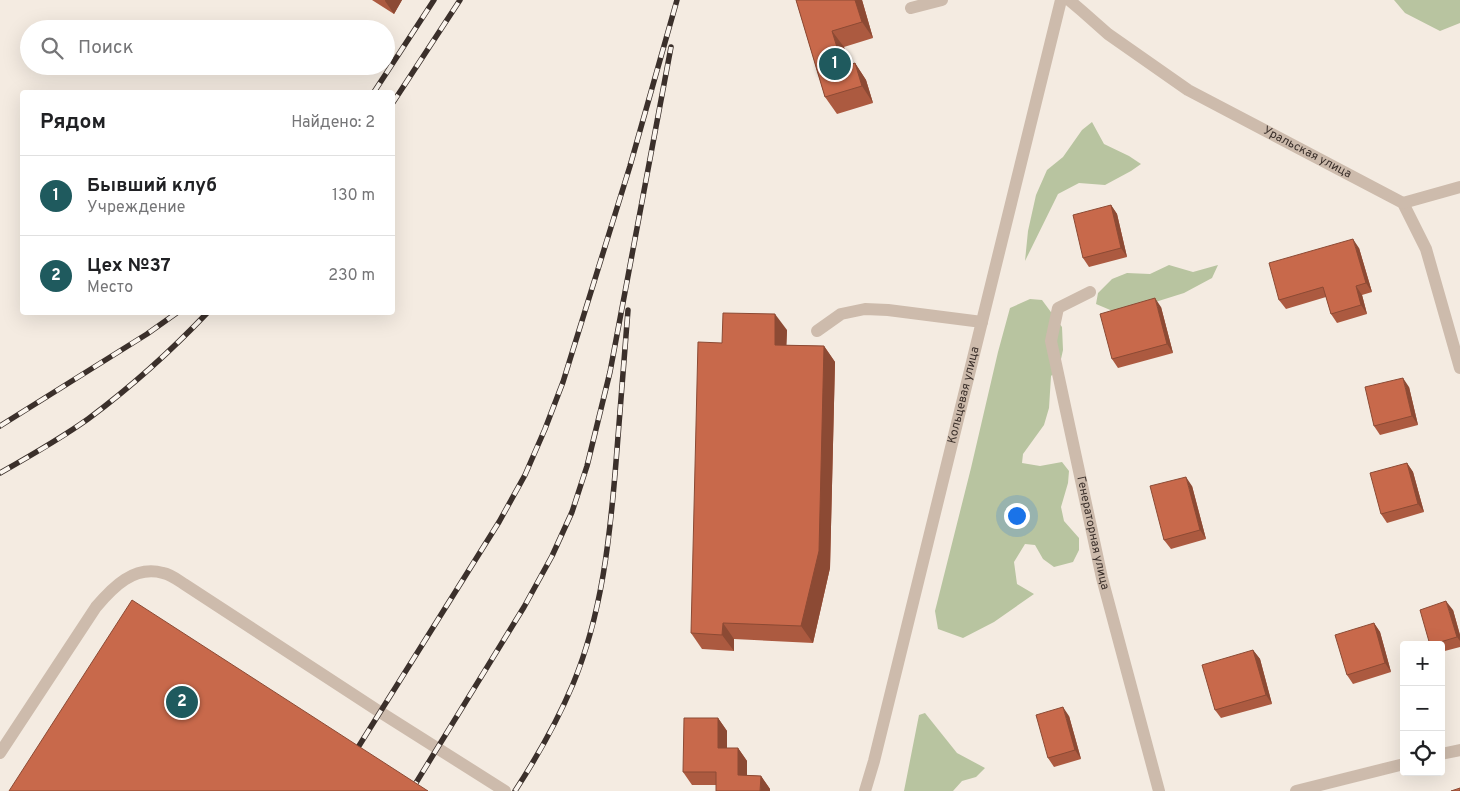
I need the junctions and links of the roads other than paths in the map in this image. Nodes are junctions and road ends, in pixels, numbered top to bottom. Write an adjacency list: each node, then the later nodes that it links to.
1 (942, 0): 4 (street)
2 (1061, 0): 8 (street, Кольцевая улица)
3 (1069, 0): 6 (street, Уральская улица)
4 (911, 8)
5 (1460, 187): 6 (street)
6 (1403, 203): 10 (street)
7 (1090, 292): 17 (street, Генераторная улица)
8 (982, 322): 9 (street); 16 (street, Кольцевая улица)
9 (817, 331)
10 (1460, 368)
11 (1460, 750): 13 (street)
12 (0, 753): 15 (street)
13 (1445, 753)
14 (1400, 765): 18 (street)
15 (505, 791)
16 (865, 791)
17 (1159, 791)
18 (1296, 791)

